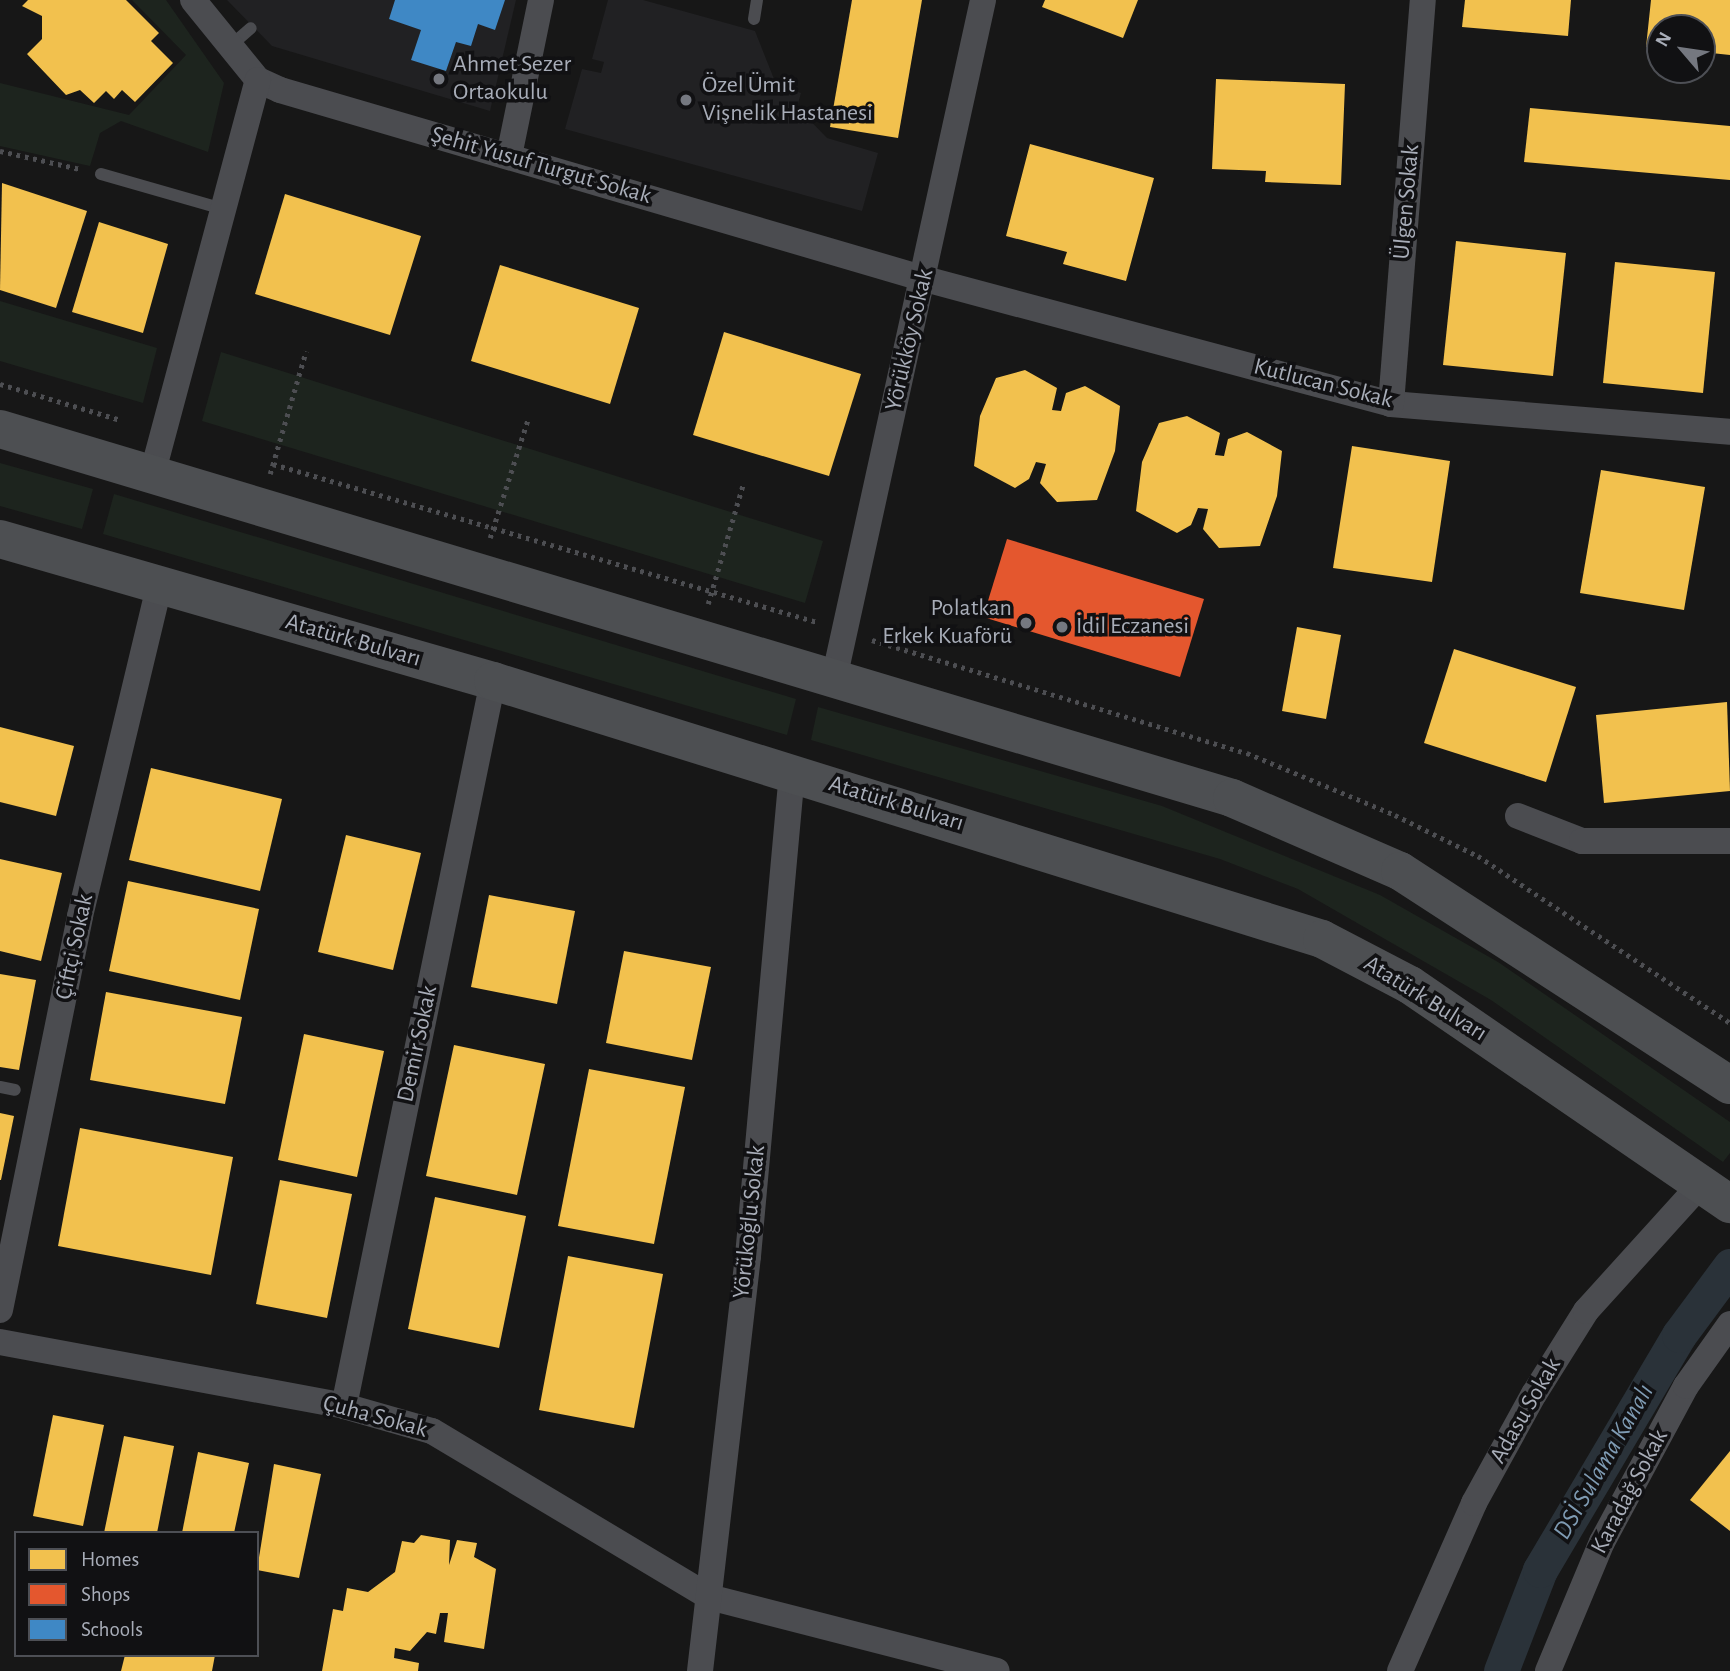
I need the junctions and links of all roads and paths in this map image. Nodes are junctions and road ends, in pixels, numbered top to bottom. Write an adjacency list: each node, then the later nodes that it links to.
1 (193, 0): 8 (street)
2 (541, 0): 11 (street)
3 (757, 0): 6 (lane)
4 (983, 0): 14 (street, Yörükköy Sokak)
5 (1423, 0): 17 (street, Ülgen Sokak)
6 (754, 19)
7 (251, 28): 8 (lane)
8 (228, 48): 9 (street)
9 (257, 80): 11 (street, Şehit Yusuf Turgut Sokak); 13 (street)
10 (0, 151): 12 (path)
11 (509, 156): 14 (street, Şehit Yusuf Turgut Sokak)
12 (101, 174): 13 (lane)
13 (223, 209): 22 (street)
14 (925, 279): 17 (street, Kutlucan Sokak); 29 (street, Yörükköy Sokak)
15 (306, 351): 24 (path)
16 (0, 384): 19 (path)
17 (1391, 404): 21 (street, Kutlucan Sokak)
18 (528, 419): 26 (path)
19 (121, 420)
20 (0, 429): 22 (main road)
21 (1730, 432)
22 (152, 475): 24 (main road)
23 (743, 484): 28 (path)
24 (260, 508): 26 (main road)
25 (0, 539): 27 (main road, Atatürk Bulvarı)
26 (478, 573): 28 (main road)
27 (159, 586): 30 (main road, Atatürk Bulvarı); 38 (street, Çiftçi Sokak)
28 (698, 639): 29 (main road)
29 (834, 679): 34 (main road)
30 (493, 681): 31 (main road, Atatürk Bulvarı); 41 (street, Demir Sokak)
31 (792, 772): 37 (main road, Atatürk Bulvarı); 42 (street, Yörükoğlu Sokak)
32 (1518, 816): 33 (street)
33 (1730, 841)
34 (1730, 1084)
35 (0, 1087): 36 (lane)
36 (15, 1090)
37 (1713, 1192): 45 (street, Adasu Sokak)
38 (0, 1310)
39 (1730, 1324): 46 (street, Karadağ Sokak)
40 (0, 1342): 41 (street, Çuha Sokak)
41 (344, 1406): 42 (street, Çuha Sokak)
42 (709, 1597): 43 (street, Yörükoğlu Sokak); 44 (street, Çuha Sokak)
43 (699, 1671)
44 (996, 1671)
45 (1400, 1671)
46 (1548, 1671)

